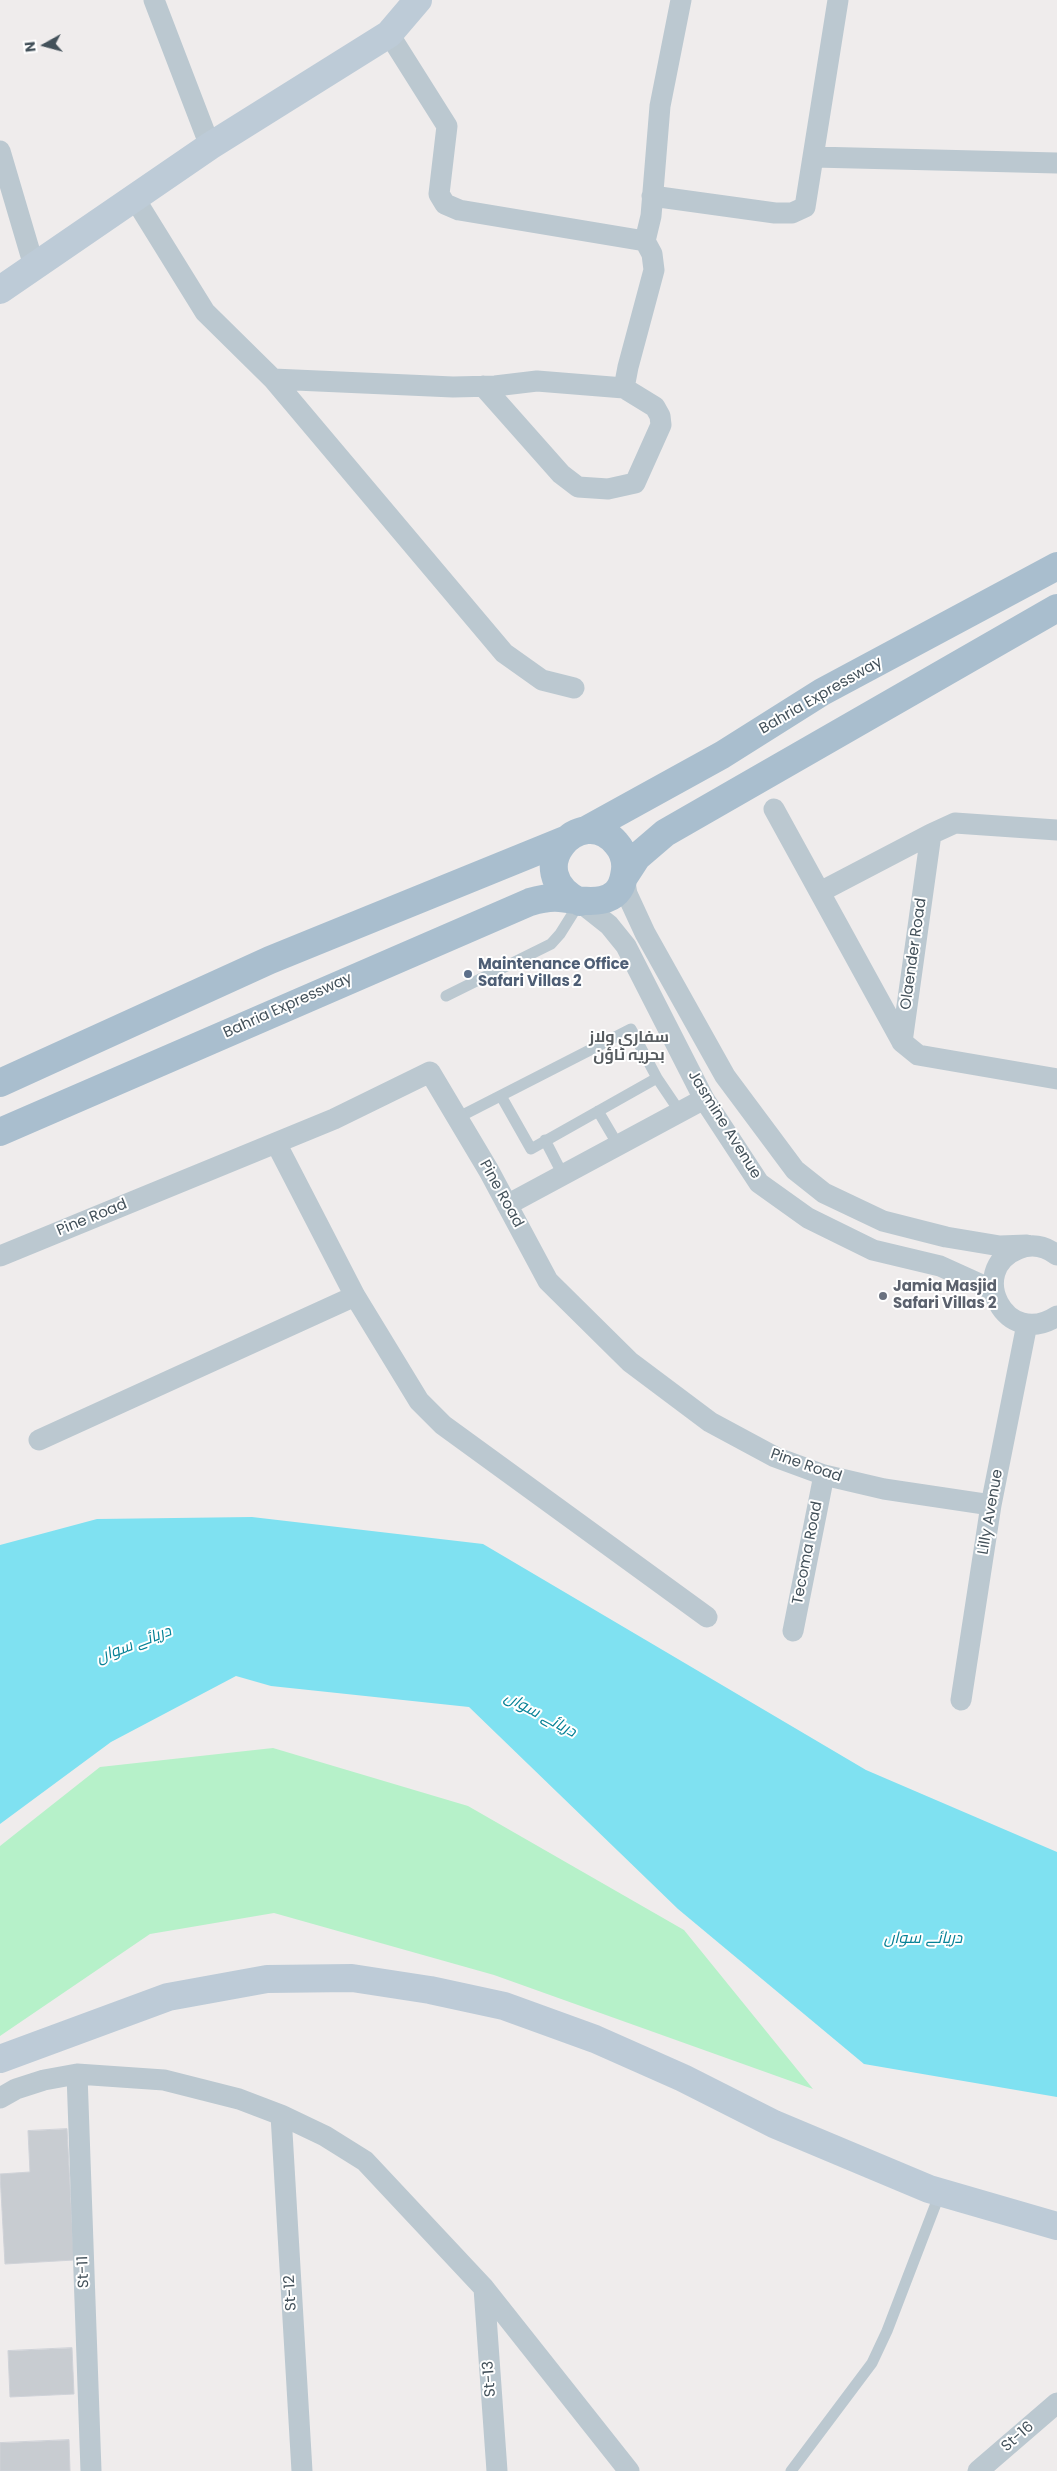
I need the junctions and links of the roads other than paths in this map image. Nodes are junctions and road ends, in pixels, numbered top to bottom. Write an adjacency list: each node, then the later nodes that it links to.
1 (154, 0): 6 (street)
2 (418, 0): 5 (main road)
3 (681, 0): 10 (street)
4 (838, 0): 8 (street)
5 (389, 34): 6 (main road); 12 (street)
6 (210, 146): 11 (main road)
7 (0, 150): 13 (street)
8 (814, 157): 9 (street); 10 (street)
9 (1057, 163)
10 (652, 196): 12 (street)
11 (135, 199): 13 (main road); 15 (street)
12 (645, 241): 17 (street)
13 (34, 266): 14 (main road)
14 (0, 290)
15 (273, 379): 16 (street); 20 (street)
16 (483, 386): 17 (street); 17 (street)
17 (624, 388)
18 (1057, 566): 24 (main road, Bahria Expressway)
19 (1057, 608): 25 (main road)
20 (574, 688)
21 (774, 809): 26 (street)
22 (1057, 830): 23 (street)
23 (931, 834): 26 (street); 29 (street, Olaender Road)
24 (576, 835): 25 (main road); 27 (main road); 32 (main road, Bahria Expressway)
25 (624, 877): 27 (main road); 44 (street, Jasmine Avenue)
26 (820, 892): 29 (street)
27 (580, 902): 28 (lane); 34 (street, Jasmine Avenue); 38 (main road, Bahria Expressway)
28 (446, 996)
29 (902, 1042): 31 (street)
30 (657, 1078): 33 (lane); 35 (lane); 36 (lane)
31 (1057, 1079)
32 (0, 1083)
33 (501, 1096): 37 (lane); 39 (lane)
34 (704, 1099): 36 (street); 46 (street, Jasmine Avenue)
35 (598, 1111): 39 (lane); 41 (lane)
36 (680, 1112): 41 (street)
37 (457, 1118): 40 (street, Pine Road); 43 (street, Pine Road)
38 (0, 1132)
39 (545, 1140): 42 (lane)
40 (276, 1143): 45 (street, Pine Road); 47 (street)
41 (618, 1145): 42 (street)
42 (563, 1175): 43 (street)
43 (507, 1205): 51 (street, Pine Road)
44 (1047, 1249): 46 (street)
45 (0, 1256)
46 (993, 1290): 49 (street)
47 (355, 1296): 50 (street); 53 (street)
48 (1057, 1316): 49 (street)
49 (1027, 1324): 52 (street, Lilly Avenue)
50 (39, 1440)
51 (824, 1475): 52 (street, Pine Road); 54 (street, Tecoma Road)
52 (991, 1505): 55 (street, Lilly Avenue)
53 (707, 1617)
54 (792, 1631)
55 (961, 1700)
56 (0, 2059): 60 (main road)
57 (77, 2074): 58 (street); 59 (street); 64 (street, St-11)
58 (0, 2098)
59 (281, 2115): 62 (street); 65 (street, St-12)
60 (940, 2192): 61 (main road); 68 (lane)
61 (1057, 2226)
62 (484, 2288): 66 (street, St-13); 67 (street)
63 (1057, 2404): 69 (street, St-16)
64 (91, 2471)
65 (302, 2471)
66 (497, 2471)
67 (630, 2471)
68 (791, 2471)
69 (978, 2471)

